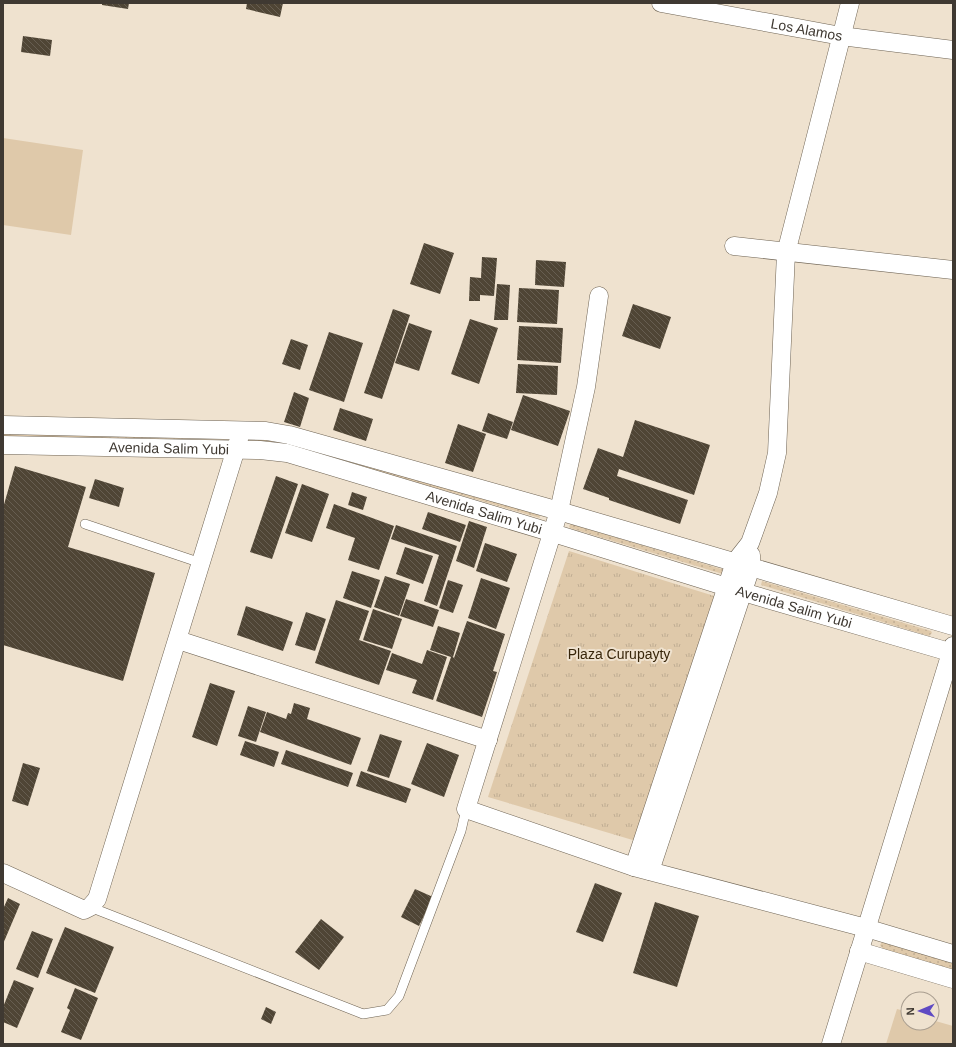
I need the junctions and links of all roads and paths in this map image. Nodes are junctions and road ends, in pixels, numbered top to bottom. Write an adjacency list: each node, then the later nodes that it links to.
1 (661, 3): 3 (street, Los Alamos)
2 (850, 3): 3 (street)
3 (841, 36): 4 (street, Los Alamos); 6 (street)
4 (953, 50)
5 (734, 246): 6 (street)
6 (786, 253): 7 (street); 17 (street)
7 (953, 270)
8 (599, 296): 13 (street)
9 (3, 425): 10 (street, Avenida Salim Yubi)
10 (241, 430): 12 (street); 13 (street, Avenida Salim Yubi)
11 (3, 445): 12 (street, Avenida Salim Yubi)
12 (236, 450): 15 (street, Avenida Salim Yubi); 16 (street)
13 (559, 511): 15 (street); 17 (street, Avenida Salim Yubi)
14 (85, 524): 16 (lane)
15 (553, 533): 18 (street, Avenida Salim Yubi); 22 (street)
16 (201, 563): 20 (street)
17 (743, 565): 18 (street); 19 (street, Avenida Salim Yubi)
18 (735, 590): 21 (street, Avenida Salim Yubi); 24 (street)
19 (953, 626)
20 (178, 640): 22 (street); 26 (street)
21 (952, 651): 27 (street)
22 (488, 740): 23 (street)
23 (466, 809): 24 (street); 26 (lane)
24 (642, 869): 27 (street)
25 (3, 873): 26 (street)
26 (90, 907)
27 (866, 928): 28 (street); 29 (street)
28 (859, 951): 30 (street); 31 (street)
29 (953, 954)
30 (953, 979)
31 (831, 1044)

